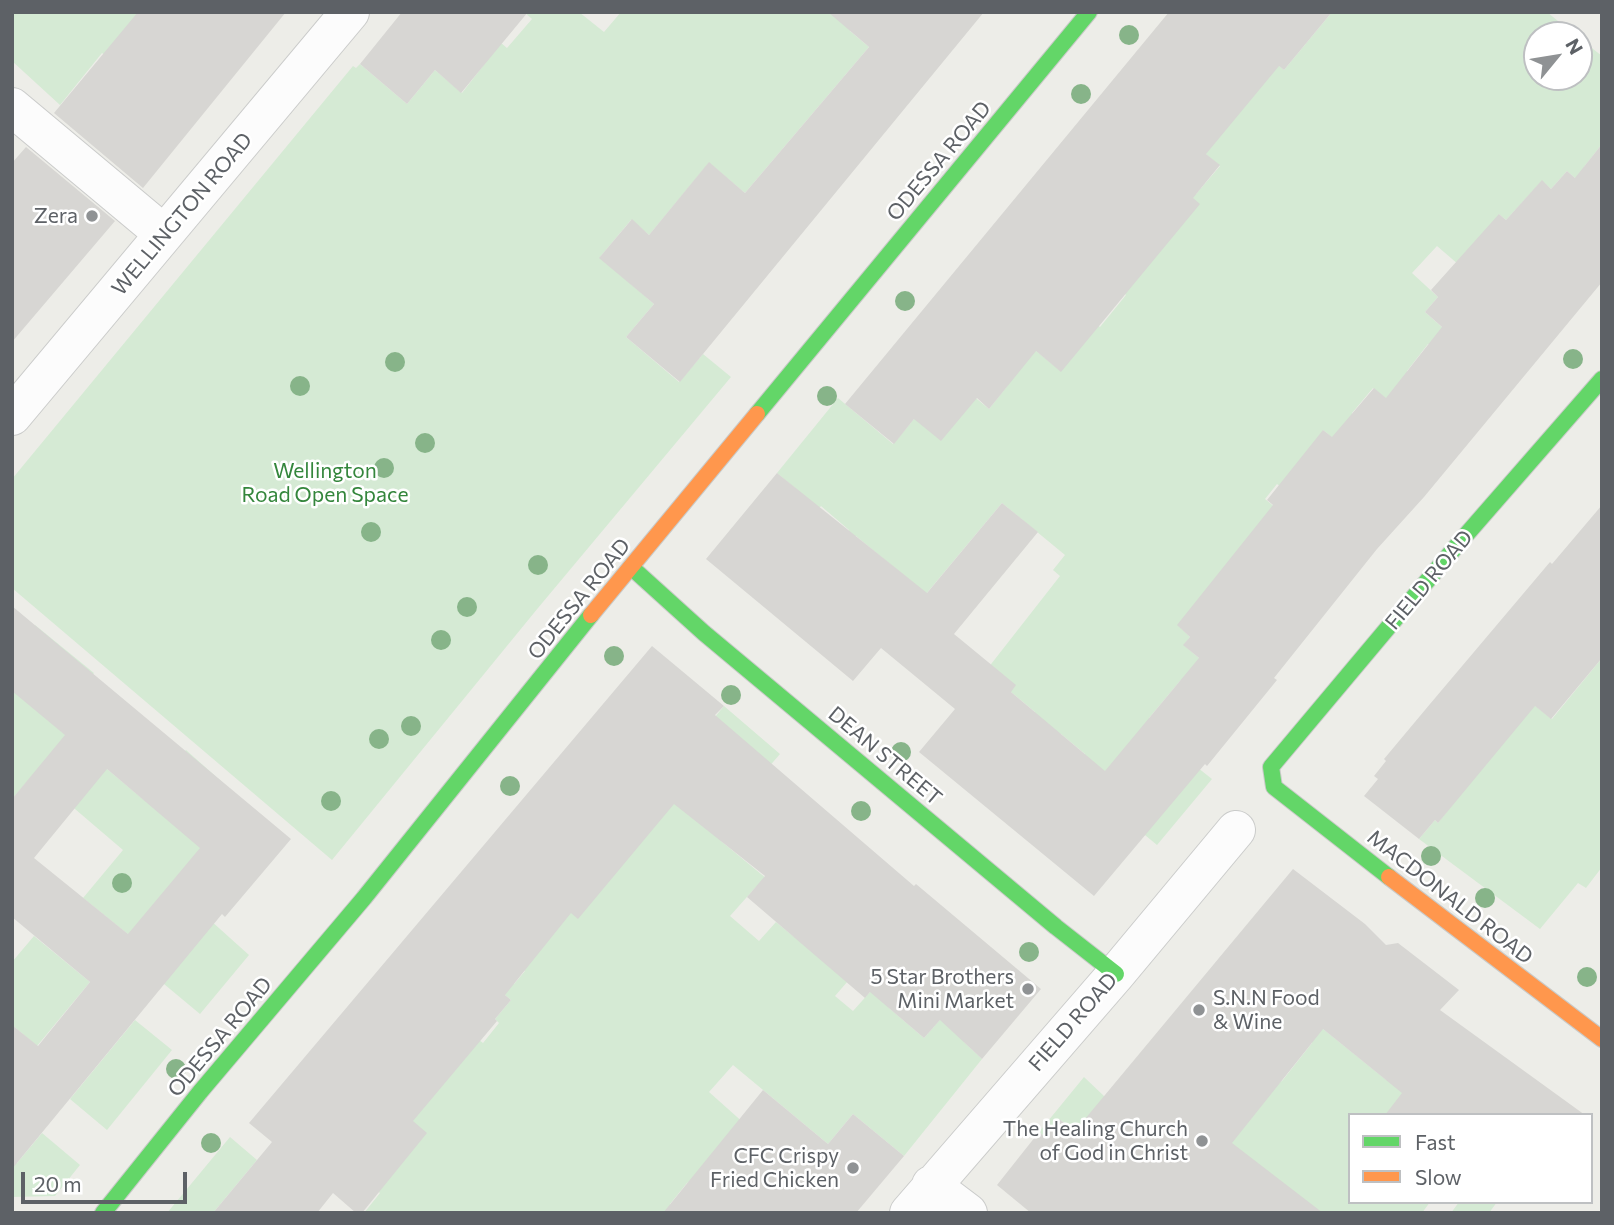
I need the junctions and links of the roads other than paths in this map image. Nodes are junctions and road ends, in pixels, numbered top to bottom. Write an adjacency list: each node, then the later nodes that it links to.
1 (351, 12): 4 (street, WELLINGTON ROAD)
2 (1088, 12): 7 (street, ODESSA ROAD)
3 (12, 107): 4 (street)
4 (164, 234): 6 (street, WELLINGTON ROAD)
5 (1602, 379): 8 (street, FIELD ROAD)
6 (12, 416)
7 (631, 567): 10 (street, DEAN STREET); 13 (street, ODESSA ROAD)
8 (1274, 787): 11 (street, MACDONALD ROAD)
9 (1236, 830): 10 (street, FIELD ROAD)
10 (1116, 974): 12 (street, FIELD ROAD)
11 (1602, 1039)
12 (920, 1199): 14 (street)
13 (103, 1213)
14 (968, 1213)

